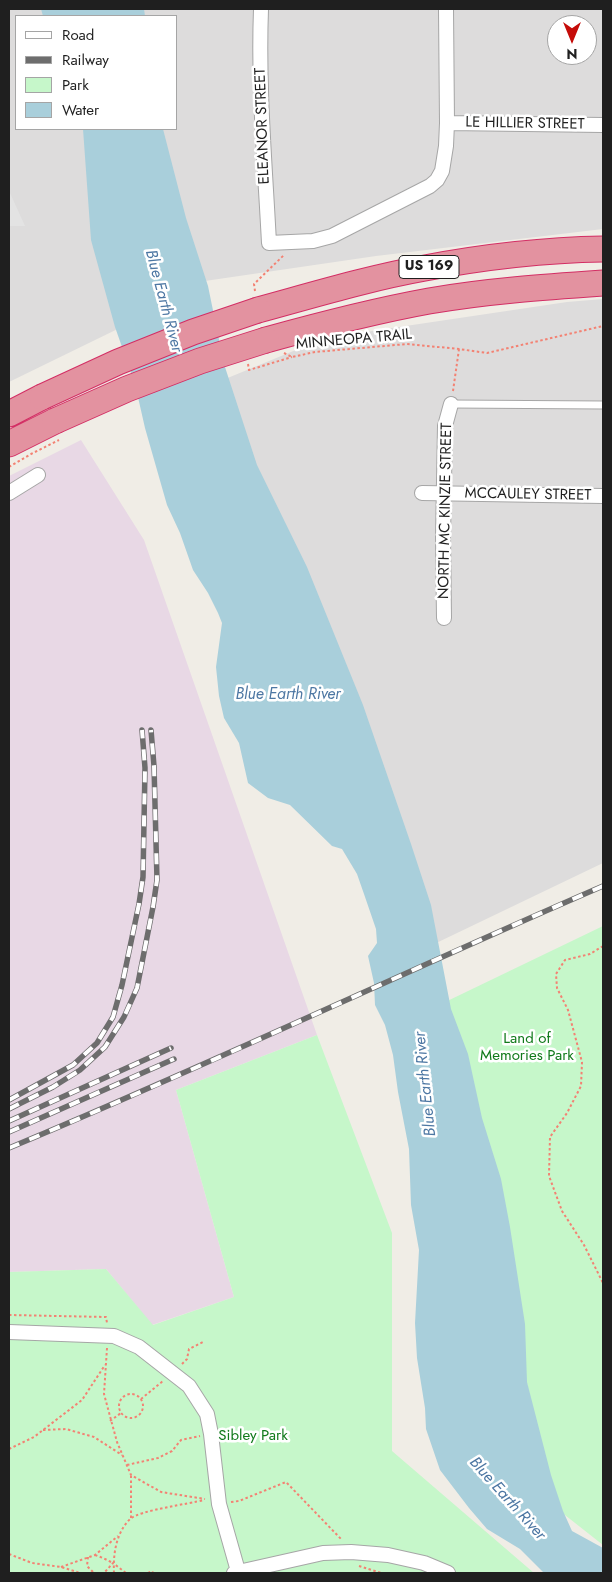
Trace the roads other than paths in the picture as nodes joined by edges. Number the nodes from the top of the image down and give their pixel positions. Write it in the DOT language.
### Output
graph roads {
  1 [pos="261,9"];
  2 [pos="446,9"];
  3 [pos="448,124"];
  4 [pos="603,125"];
  5 [pos="603,245"];
  6 [pos="603,249"];
  7 [pos="572,250"];
  8 [pos="603,283"];
  9 [pos="451,404"];
  10 [pos="603,405"];
  11 [pos="9,414"];
  12 [pos="12,443"];
  13 [pos="38,475"];
  14 [pos="422,493"];
  15 [pos="9,494"];
  16 [pos="444,494"];
  17 [pos="603,496"];
  18 [pos="444,618"];
  19 [pos="9,1332"];
  20 [pos="236,1572"];
  21 [pos="448,1573"];
  1 -- 3 [label="street, ELEANOR STREET"];
  2 -- 3 [label="street"];
  3 -- 4 [label="street, LE HILLIER STREET"];
  5 -- 7 [label="highway"];
  6 -- 7 [label="highway, US 169"];
  7 -- 11 [label="highway, US 169, bridge"];
  8 -- 12 [label="highway, US 169, bridge"];
  9 -- 10 [label="lane"];
  9 -- 16 [label="street, NORTH MC KINZIE STREET"];
  13 -- 15 [label="street"];
  14 -- 16 [label="street, MCCAULEY STREET"];
  16 -- 17 [label="street, MCCAULEY STREET"];
  16 -- 18 [label="street, NORTH MC KINZIE STREET"];
  19 -- 20 [label="street"];
  20 -- 21 [label="street"];
}
